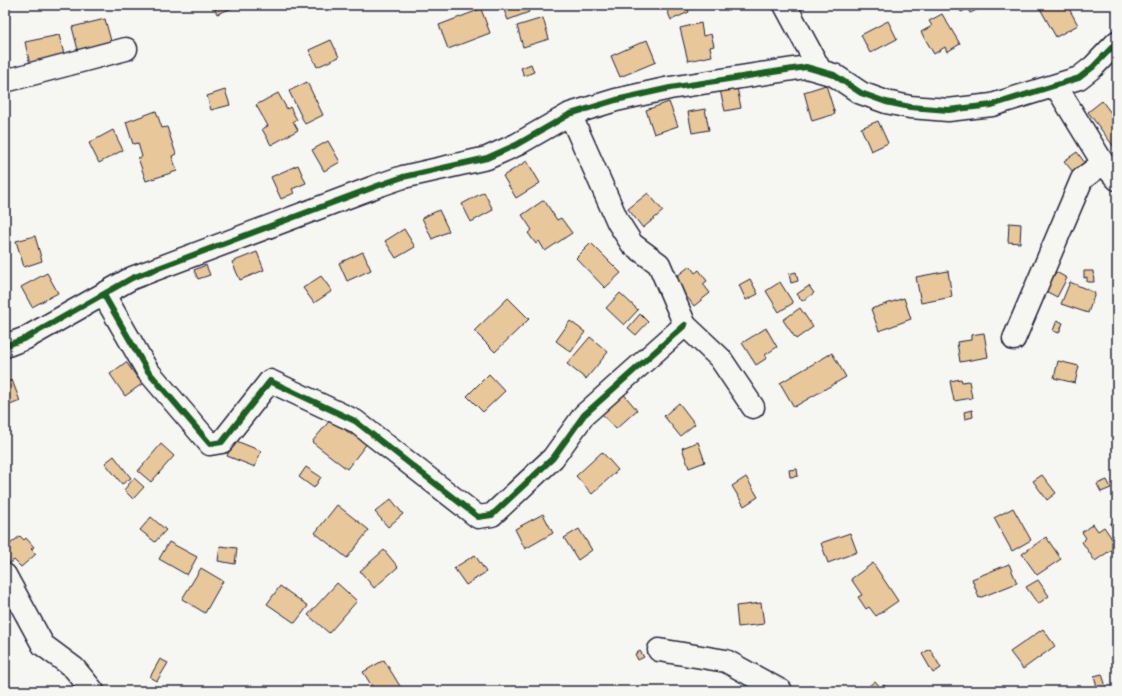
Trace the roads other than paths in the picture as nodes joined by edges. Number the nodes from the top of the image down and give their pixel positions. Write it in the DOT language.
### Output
graph roads {
  1 [pos="786,5"];
  2 [pos="1117,42"];
  3 [pos="126,49"];
  4 [pos="820,70"];
  5 [pos="5,81"];
  6 [pos="1056,86"];
  7 [pos="570,114"];
  8 [pos="1103,162"];
  9 [pos="1117,179"];
  10 [pos="104,295"];
  11 [pos="685,325"];
  12 [pos="1014,339"];
  13 [pos="5,346"];
  14 [pos="753,407"];
  15 [pos="5,575"];
  16 [pos="659,650"];
  17 [pos="93,691"];
  18 [pos="782,691"];
  1 -- 4 [label="street"];
  2 -- 6 [label="street"];
  3 -- 5 [label="street"];
  4 -- 6 [label="street"];
  4 -- 7 [label="street"];
  6 -- 8 [label="street"];
  7 -- 10 [label="street"];
  7 -- 11 [label="street"];
  8 -- 9 [label="street"];
  8 -- 12 [label="street"];
  10 -- 11 [label="street"];
  10 -- 13 [label="street"];
  11 -- 14 [label="street"];
  15 -- 17 [label="street"];
  16 -- 18 [label="street"];
}
